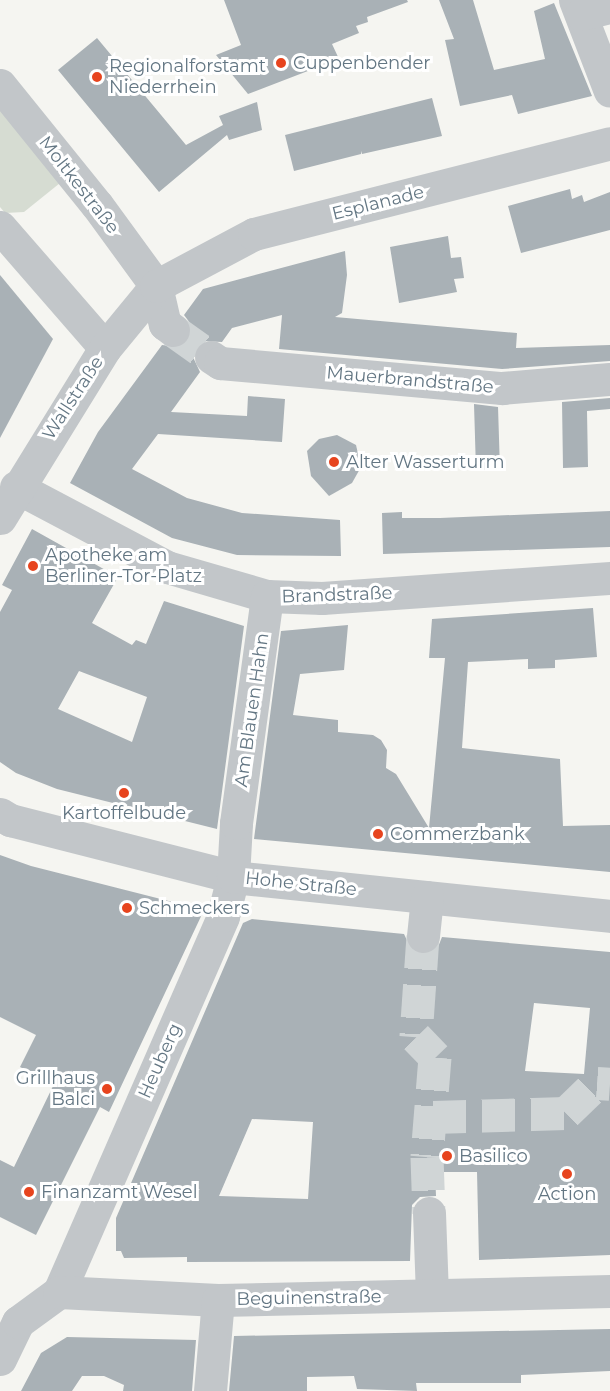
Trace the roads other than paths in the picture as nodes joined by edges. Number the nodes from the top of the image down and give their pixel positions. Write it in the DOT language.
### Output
graph roads {
  1 [pos="589,7"];
  2 [pos="0,85"];
  3 [pos="610,91"];
  4 [pos="610,143"];
  5 [pos="0,227"];
  6 [pos="156,286"];
  7 [pos="173,330"];
  8 [pos="105,348"];
  9 [pos="211,357"];
  10 [pos="610,379"];
  11 [pos="16,487"];
  12 [pos="0,518"];
  13 [pos="610,578"];
  14 [pos="267,596"];
  15 [pos="0,814"];
  16 [pos="236,823"];
  17 [pos="233,877"];
  18 [pos="427,897"];
  19 [pos="610,916"];
  20 [pos="423,936"];
  21 [pos="429,1213"];
  22 [pos="610,1291"];
  23 [pos="59,1292"];
  24 [pos="432,1295"];
  25 [pos="218,1300"];
  26 [pos="0,1359"];
  27 [pos="210,1391"];
  1 -- 3 [label="street"];
  2 -- 6 [label="street, Moltkestraße"];
  4 -- 6 [label="street, Esplanade"];
  5 -- 8 [label="street"];
  6 -- 7 [label="street"];
  6 -- 8 [label="street, Wallstraße"];
  8 -- 11 [label="street, Wallstraße"];
  9 -- 10 [label="street, Mauerbrandstraße"];
  11 -- 12 [label="street, Wallstraße"];
  11 -- 14 [label="street, Brandstraße"];
  13 -- 14 [label="street, Brandstraße"];
  14 -- 16 [label="street, Am Blauen Hahn"];
  15 -- 17 [label="street, Hohe Straße"];
  16 -- 17 [label="street, Heuberg"];
  17 -- 18 [label="street, Hohe Straße"];
  17 -- 23 [label="street, Heuberg"];
  18 -- 19 [label="street, Hohe Straße"];
  18 -- 20 [label="street"];
  21 -- 24 [label="street"];
  22 -- 24 [label="street, Beguinenstraße"];
  23 -- 25 [label="street, Beguinenstraße"];
  23 -- 26 [label="street"];
  24 -- 25 [label="street, Beguinenstraße"];
  25 -- 27 [label="street"];
}
